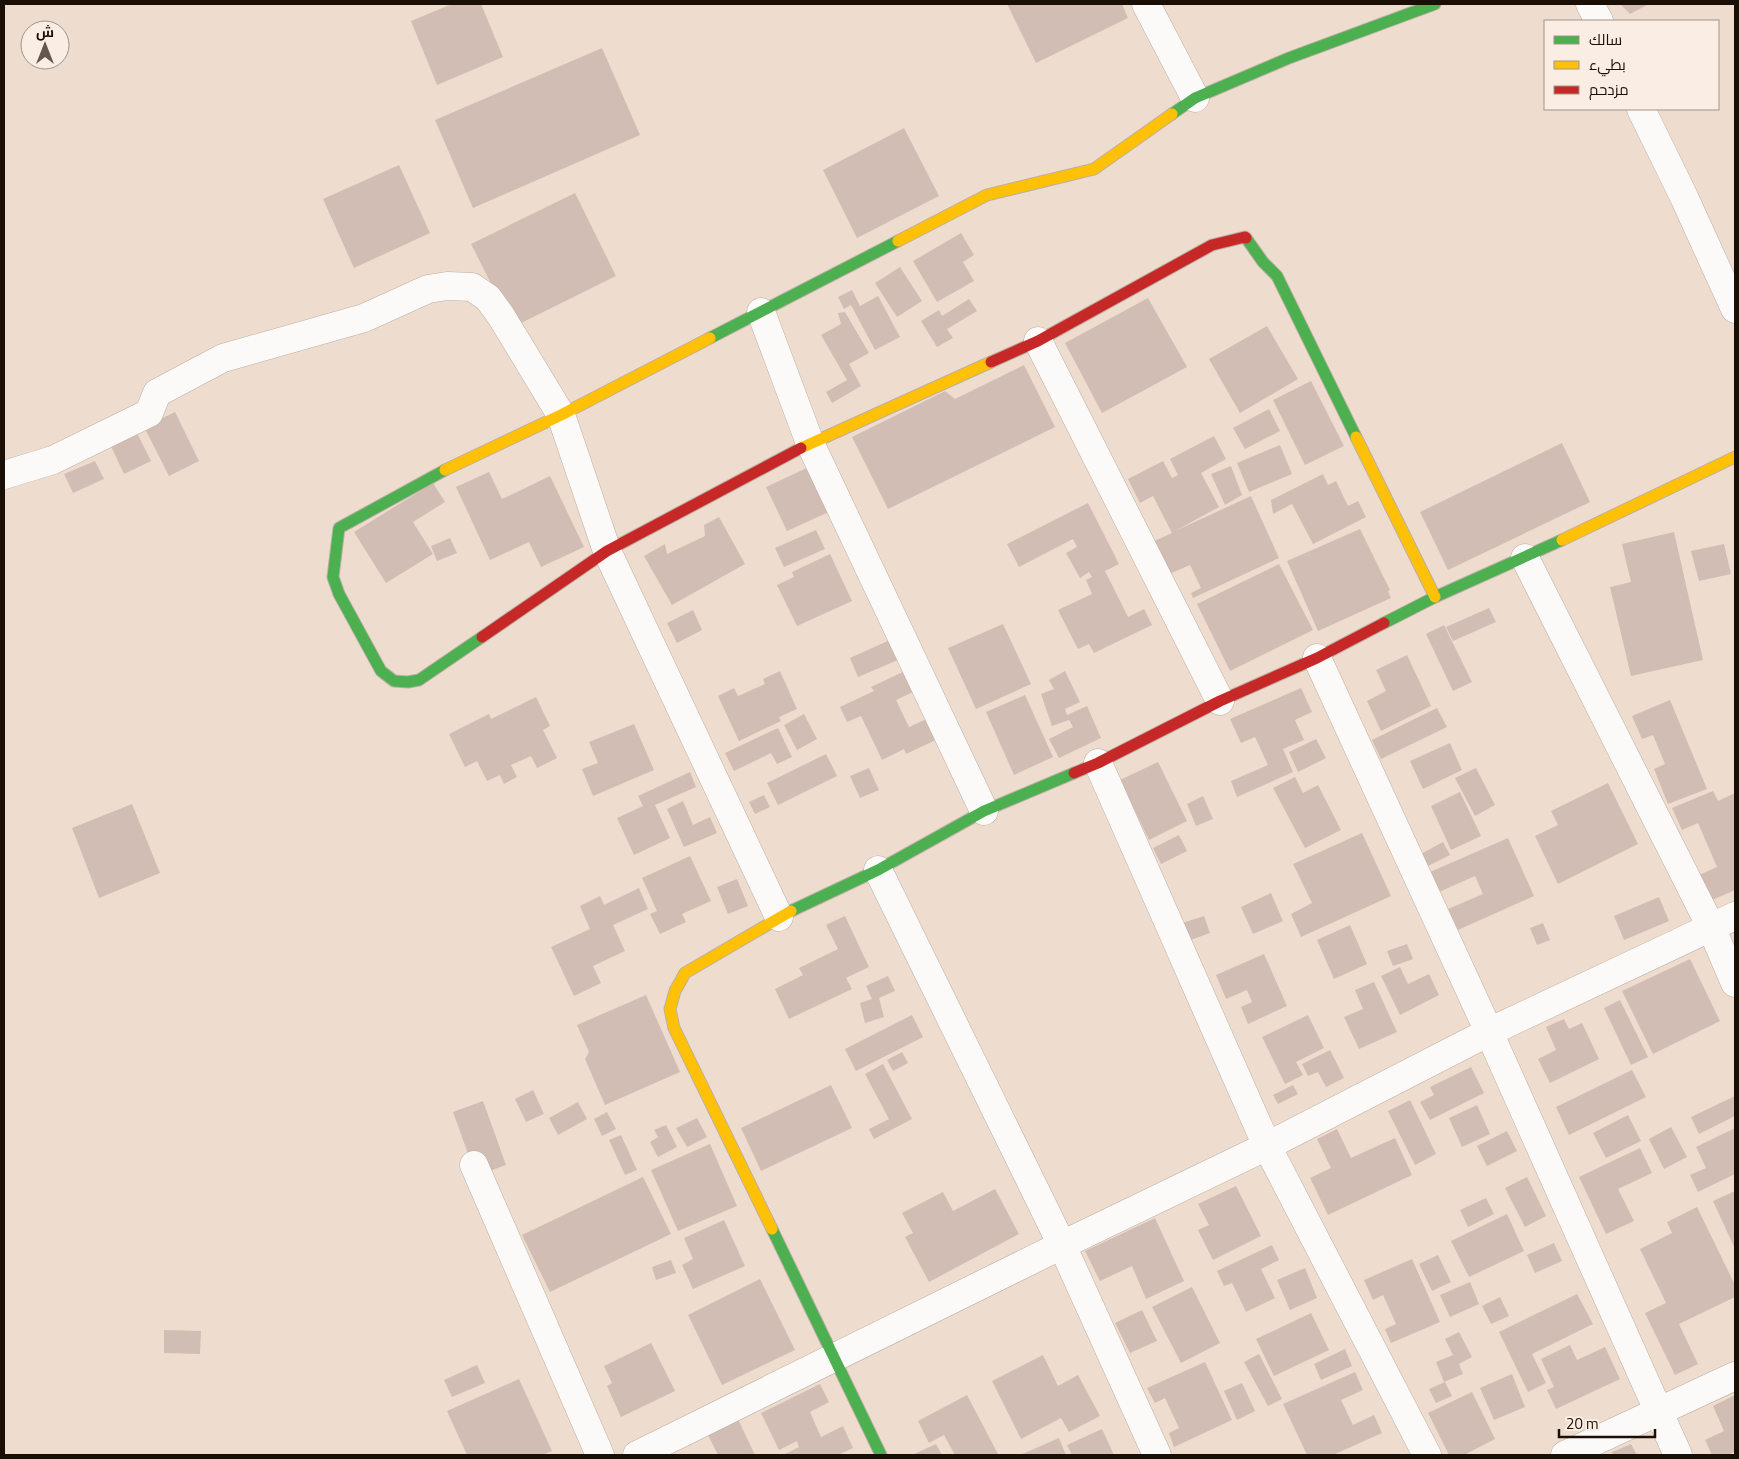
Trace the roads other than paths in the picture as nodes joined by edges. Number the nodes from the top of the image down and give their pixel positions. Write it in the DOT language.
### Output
graph roads {
  1 [pos="1146,4"];
  2 [pos="1434,4"];
  3 [pos="1590,4"];
  4 [pos="1598,20"];
  5 [pos="1195,98"];
  6 [pos="1641,110"];
  7 [pos="1735,309"];
  8 [pos="761,312"];
  9 [pos="1038,341"];
  10 [pos="561,415"];
  11 [pos="810,443"];
  12 [pos="1735,458"];
  13 [pos="4,476"];
  14 [pos="607,551"];
  15 [pos="1525,558"];
  16 [pos="1435,597"];
  17 [pos="1317,658"];
  18 [pos="1220,701"];
  19 [pos="1098,763"];
  20 [pos="984,810"];
  21 [pos="878,870"];
  22 [pos="1735,916"];
  23 [pos="779,917"];
  24 [pos="1711,927"];
  25 [pos="1735,983"];
  26 [pos="1489,1032"];
  27 [pos="1267,1146"];
  28 [pos="474,1165"];
  29 [pos="1062,1245"];
  30 [pos="834,1359"];
  31 [pos="1735,1376"];
  32 [pos="1658,1411"];
  33 [pos="600,1455"];
  34 [pos="637,1455"];
  35 [pos="881,1455"];
  36 [pos="1157,1455"];
  37 [pos="1427,1455"];
  38 [pos="1565,1455"];
  39 [pos="1678,1455"];
  1 -- 5 [label="street"];
  2 -- 5 [label="street"];
  3 -- 4 [label="street"];
  5 -- 8 [label="street"];
  6 -- 7 [label="street"];
  8 -- 10 [label="street"];
  8 -- 11 [label="street"];
  9 -- 11 [label="street"];
  9 -- 16 [label="street"];
  9 -- 18 [label="street"];
  10 -- 13 [label="street"];
  10 -- 14 [label="street"];
  10 -- 14 [label="street"];
  11 -- 14 [label="street"];
  11 -- 20 [label="street"];
  12 -- 15 [label="street"];
  14 -- 23 [label="street"];
  15 -- 16 [label="street"];
  15 -- 24 [label="street"];
  16 -- 17 [label="street"];
  17 -- 18 [label="street"];
  17 -- 26 [label="street"];
  18 -- 19 [label="street"];
  19 -- 20 [label="street"];
  19 -- 27 [label="street"];
  20 -- 21 [label="street"];
  21 -- 23 [label="street"];
  21 -- 29 [label="street"];
  22 -- 24 [label="street"];
  23 -- 30 [label="street"];
  24 -- 25 [label="street"];
  24 -- 26 [label="street"];
  26 -- 27 [label="street"];
  26 -- 32 [label="street"];
  27 -- 29 [label="street"];
  27 -- 37 [label="street"];
  28 -- 33 [label="street"];
  29 -- 30 [label="street"];
  29 -- 36 [label="street"];
  30 -- 34 [label="street"];
  30 -- 35 [label="street"];
  31 -- 32 [label="street"];
  32 -- 38 [label="street"];
  32 -- 39 [label="street"];
}
